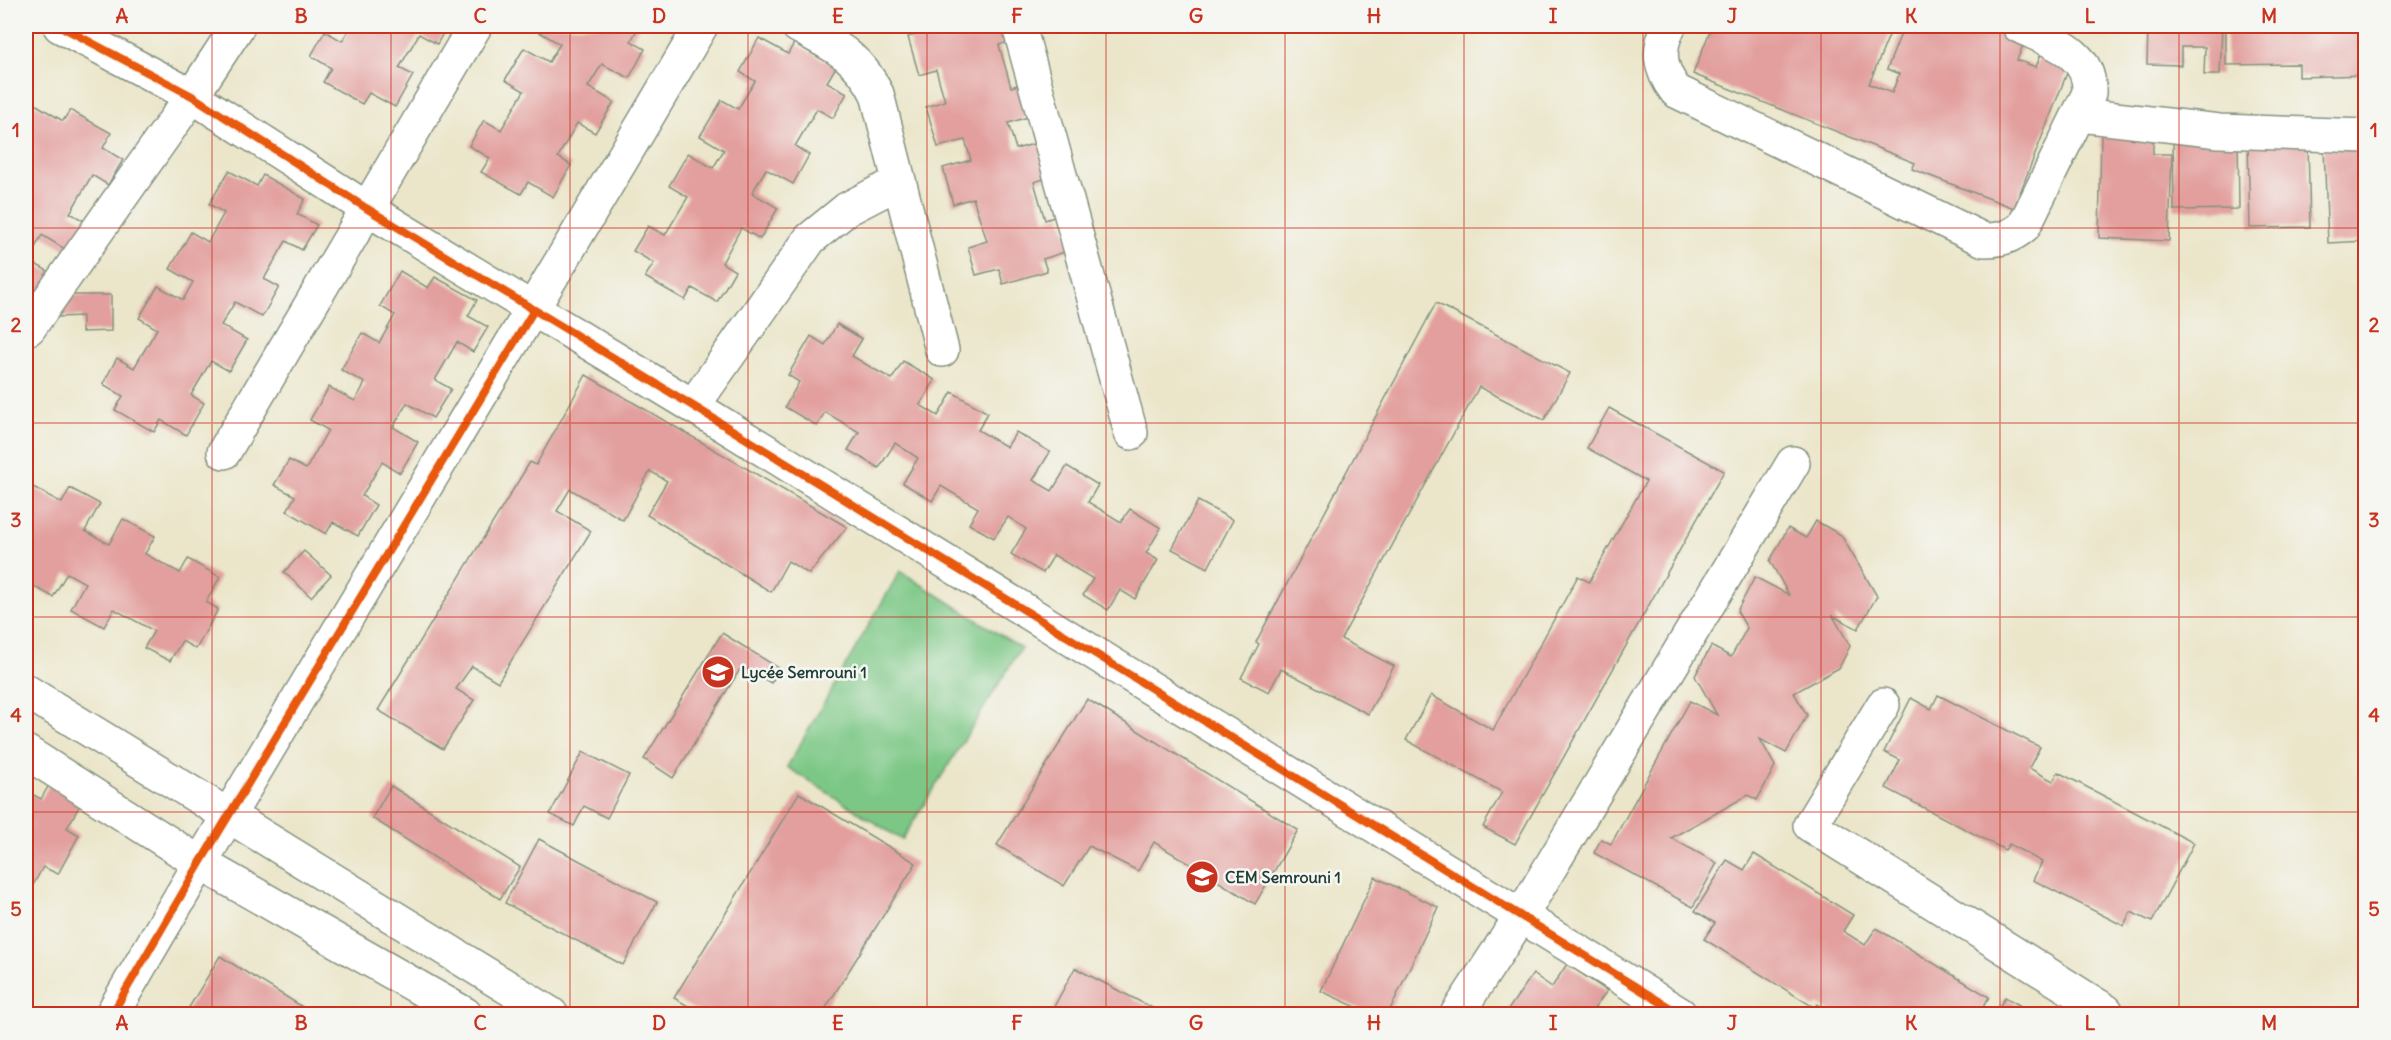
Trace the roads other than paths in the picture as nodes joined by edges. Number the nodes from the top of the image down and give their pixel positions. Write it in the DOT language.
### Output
graph roads {
  1 [pos="60,26"];
  2 [pos="238,26"];
  3 [pos="475,26"];
  4 [pos="701,26"];
  5 [pos="798,26"];
  6 [pos="1019,26"];
  7 [pos="1669,26"];
  8 [pos="2019,26"];
  9 [pos="192,96"];
  10 [pos="2080,115"];
  11 [pos="2366,136"];
  12 [pos="899,182"];
  13 [pos="366,208"];
  14 [pos="534,310"];
  15 [pos="29,328"];
  16 [pos="942,350"];
  17 [pos="693,406"];
  18 [pos="1131,433"];
  19 [pos="224,452"];
  20 [pos="1793,463"];
  21 [pos="26,691"];
  22 [pos="1883,705"];
  23 [pos="26,752"];
  24 [pos="228,817"];
  25 [pos="200,863"];
  26 [pos="1521,916"];
  27 [pos="112,1014"];
  28 [pos="465,1014"];
  29 [pos="551,1014"];
  30 [pos="1457,1014"];
  31 [pos="1680,1014"];
  32 [pos="2104,1014"];
  1 -- 9 [label="street"];
  2 -- 9 [label="street"];
  3 -- 13 [label="street"];
  4 -- 14 [label="street"];
  5 -- 12 [label="street"];
  6 -- 18 [label="street"];
  7 -- 10 [label="street"];
  8 -- 10 [label="street"];
  9 -- 13 [label="street"];
  9 -- 15 [label="street"];
  10 -- 11 [label="street"];
  12 -- 16 [label="street"];
  12 -- 17 [label="street"];
  13 -- 14 [label="street"];
  13 -- 19 [label="street"];
  14 -- 17 [label="street"];
  14 -- 24 [label="street"];
  17 -- 26 [label="street"];
  20 -- 26 [label="street"];
  21 -- 24 [label="street"];
  22 -- 32 [label="street"];
  23 -- 25 [label="street"];
  24 -- 25 [label="street"];
  24 -- 29 [label="street"];
  25 -- 27 [label="street"];
  25 -- 28 [label="street"];
  26 -- 30 [label="street"];
  26 -- 31 [label="street"];
}
